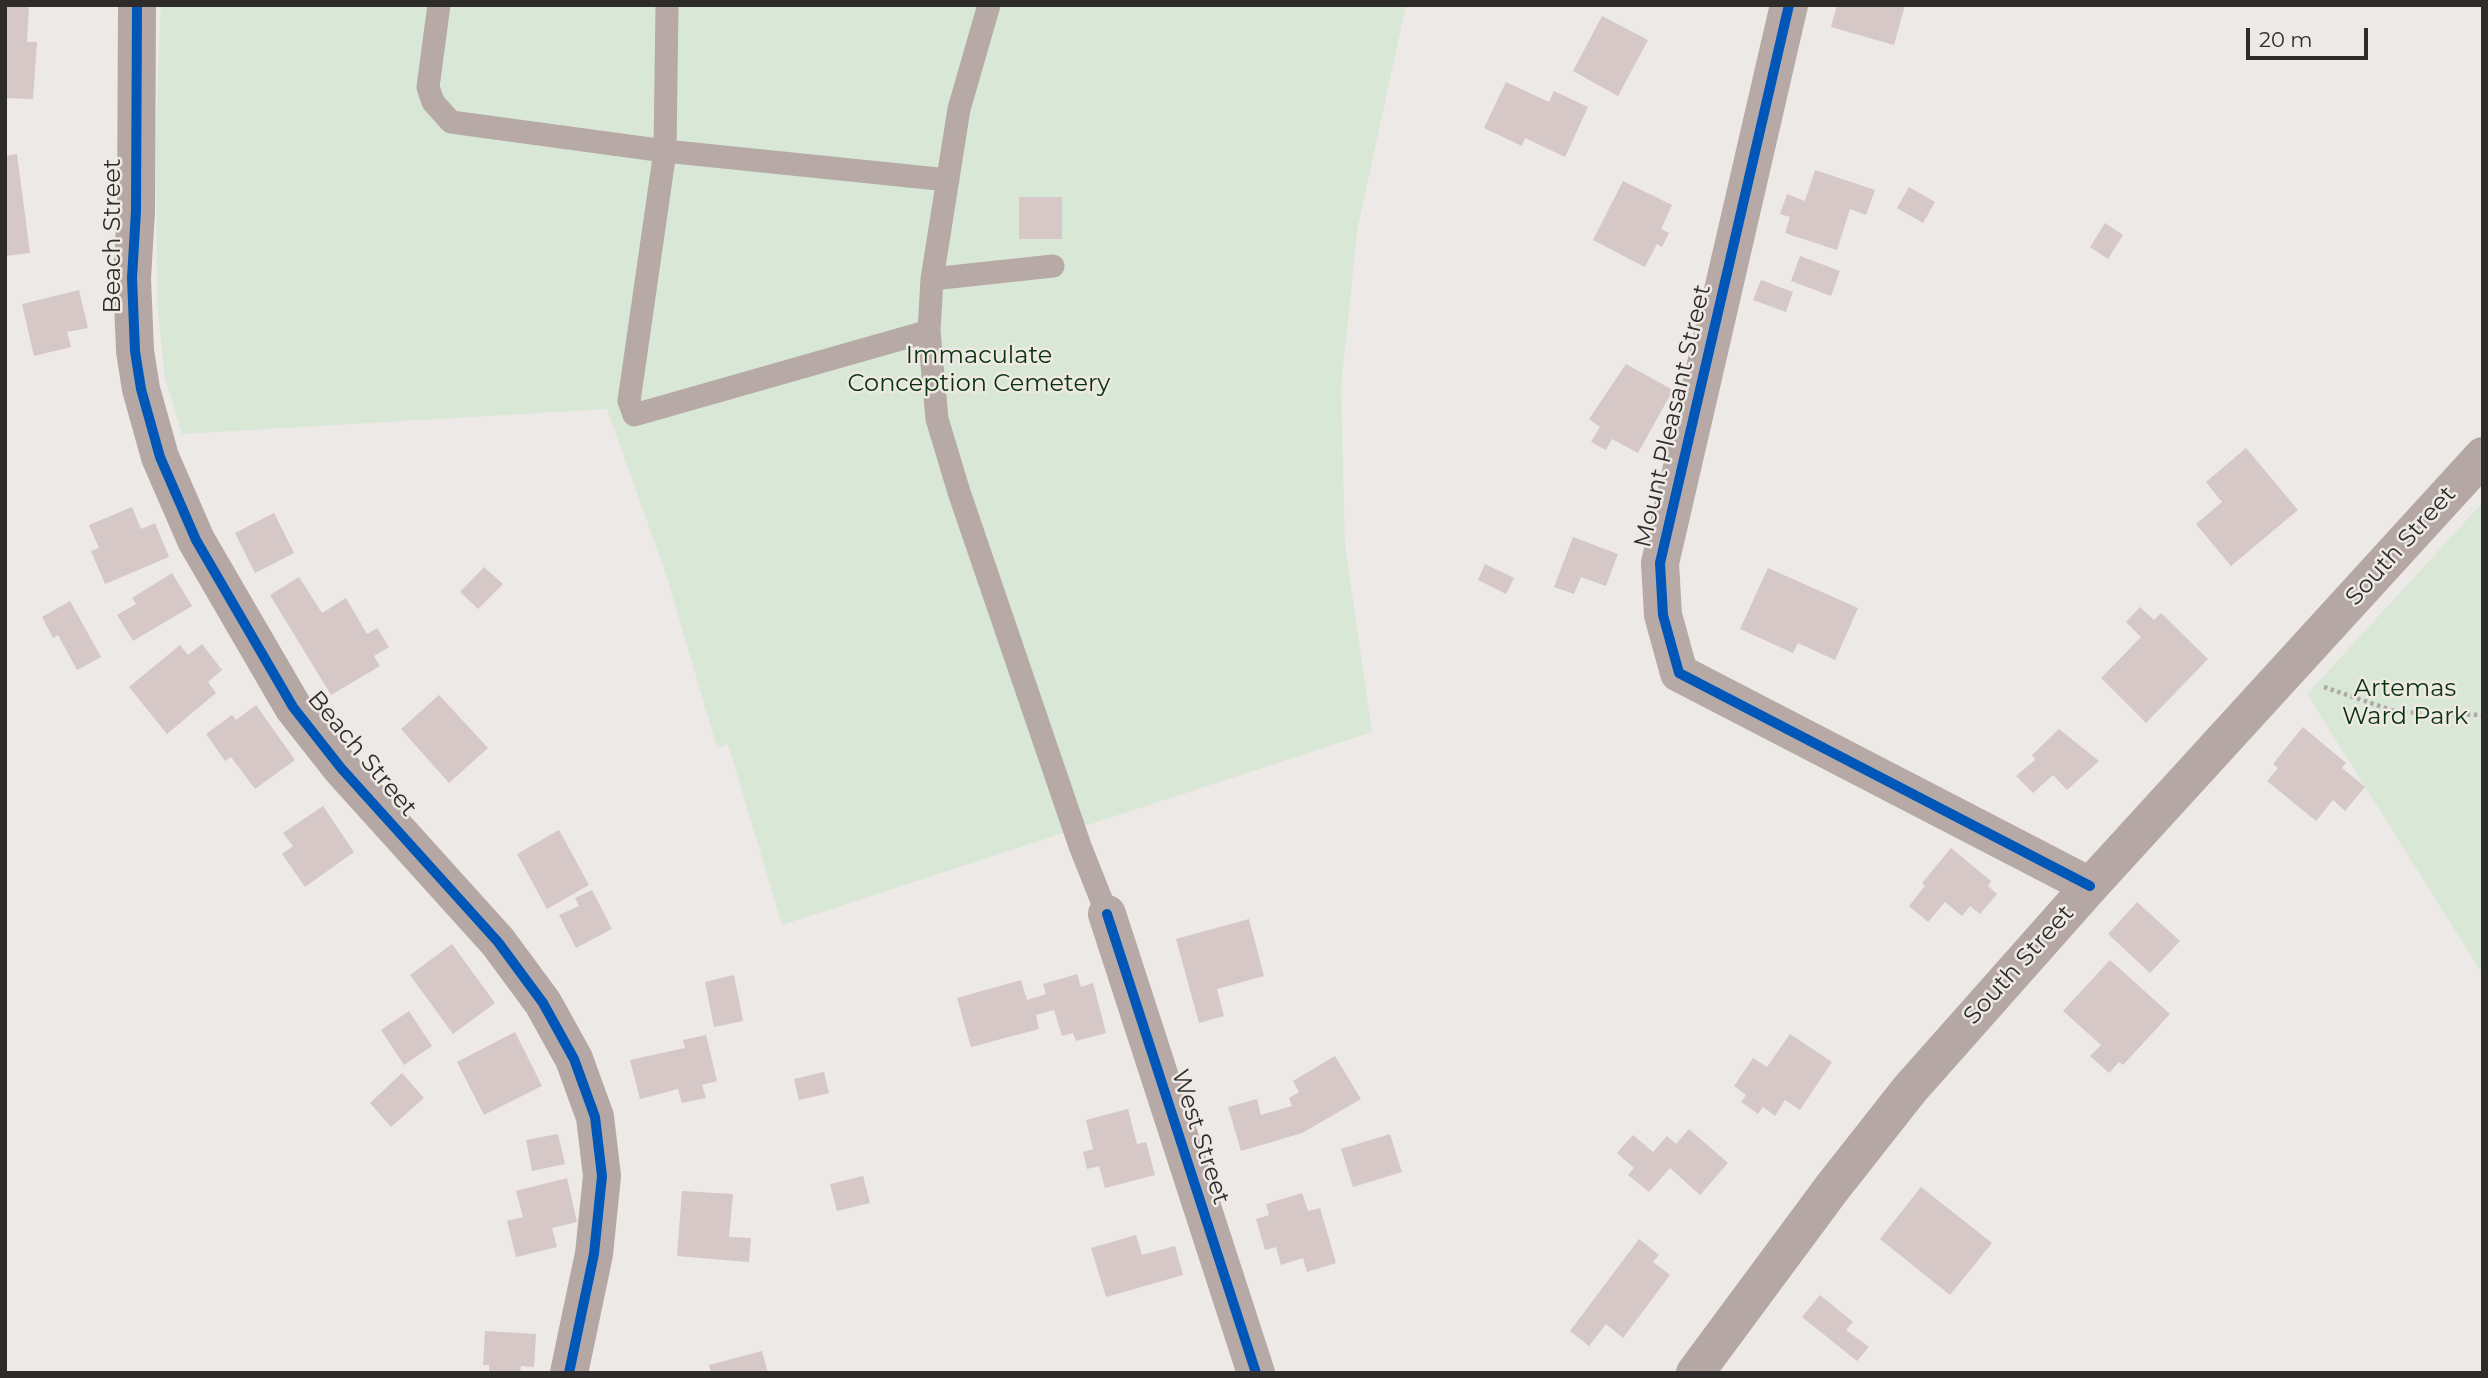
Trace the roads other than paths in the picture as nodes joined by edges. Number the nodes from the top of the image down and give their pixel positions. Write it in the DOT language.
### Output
graph roads {
  1 [pos="137,5"];
  2 [pos="439,5"];
  3 [pos="667,5"];
  4 [pos="989,5"];
  5 [pos="1789,5"];
  6 [pos="666,151"];
  7 [pos="948,180"];
  8 [pos="1053,266"];
  9 [pos="932,279"];
  10 [pos="929,331"];
  11 [pos="2483,456"];
  12 [pos="2090,886"];
  13 [pos="1107,914"];
  14 [pos="569,1373"];
  15 [pos="1256,1373"];
  16 [pos="1695,1373"];
  1 -- 14 [label="street, Beach Street"];
  2 -- 6 [label="lane"];
  3 -- 6 [label="lane"];
  4 -- 7 [label="lane"];
  5 -- 12 [label="street, Mount Pleasant Street"];
  6 -- 7 [label="lane"];
  6 -- 10 [label="lane"];
  7 -- 9 [label="lane"];
  8 -- 9 [label="lane"];
  9 -- 10 [label="lane"];
  10 -- 13 [label="lane"];
  11 -- 12 [label="street, South Street"];
  12 -- 16 [label="street, South Street"];
  13 -- 15 [label="street, West Street"];
}
